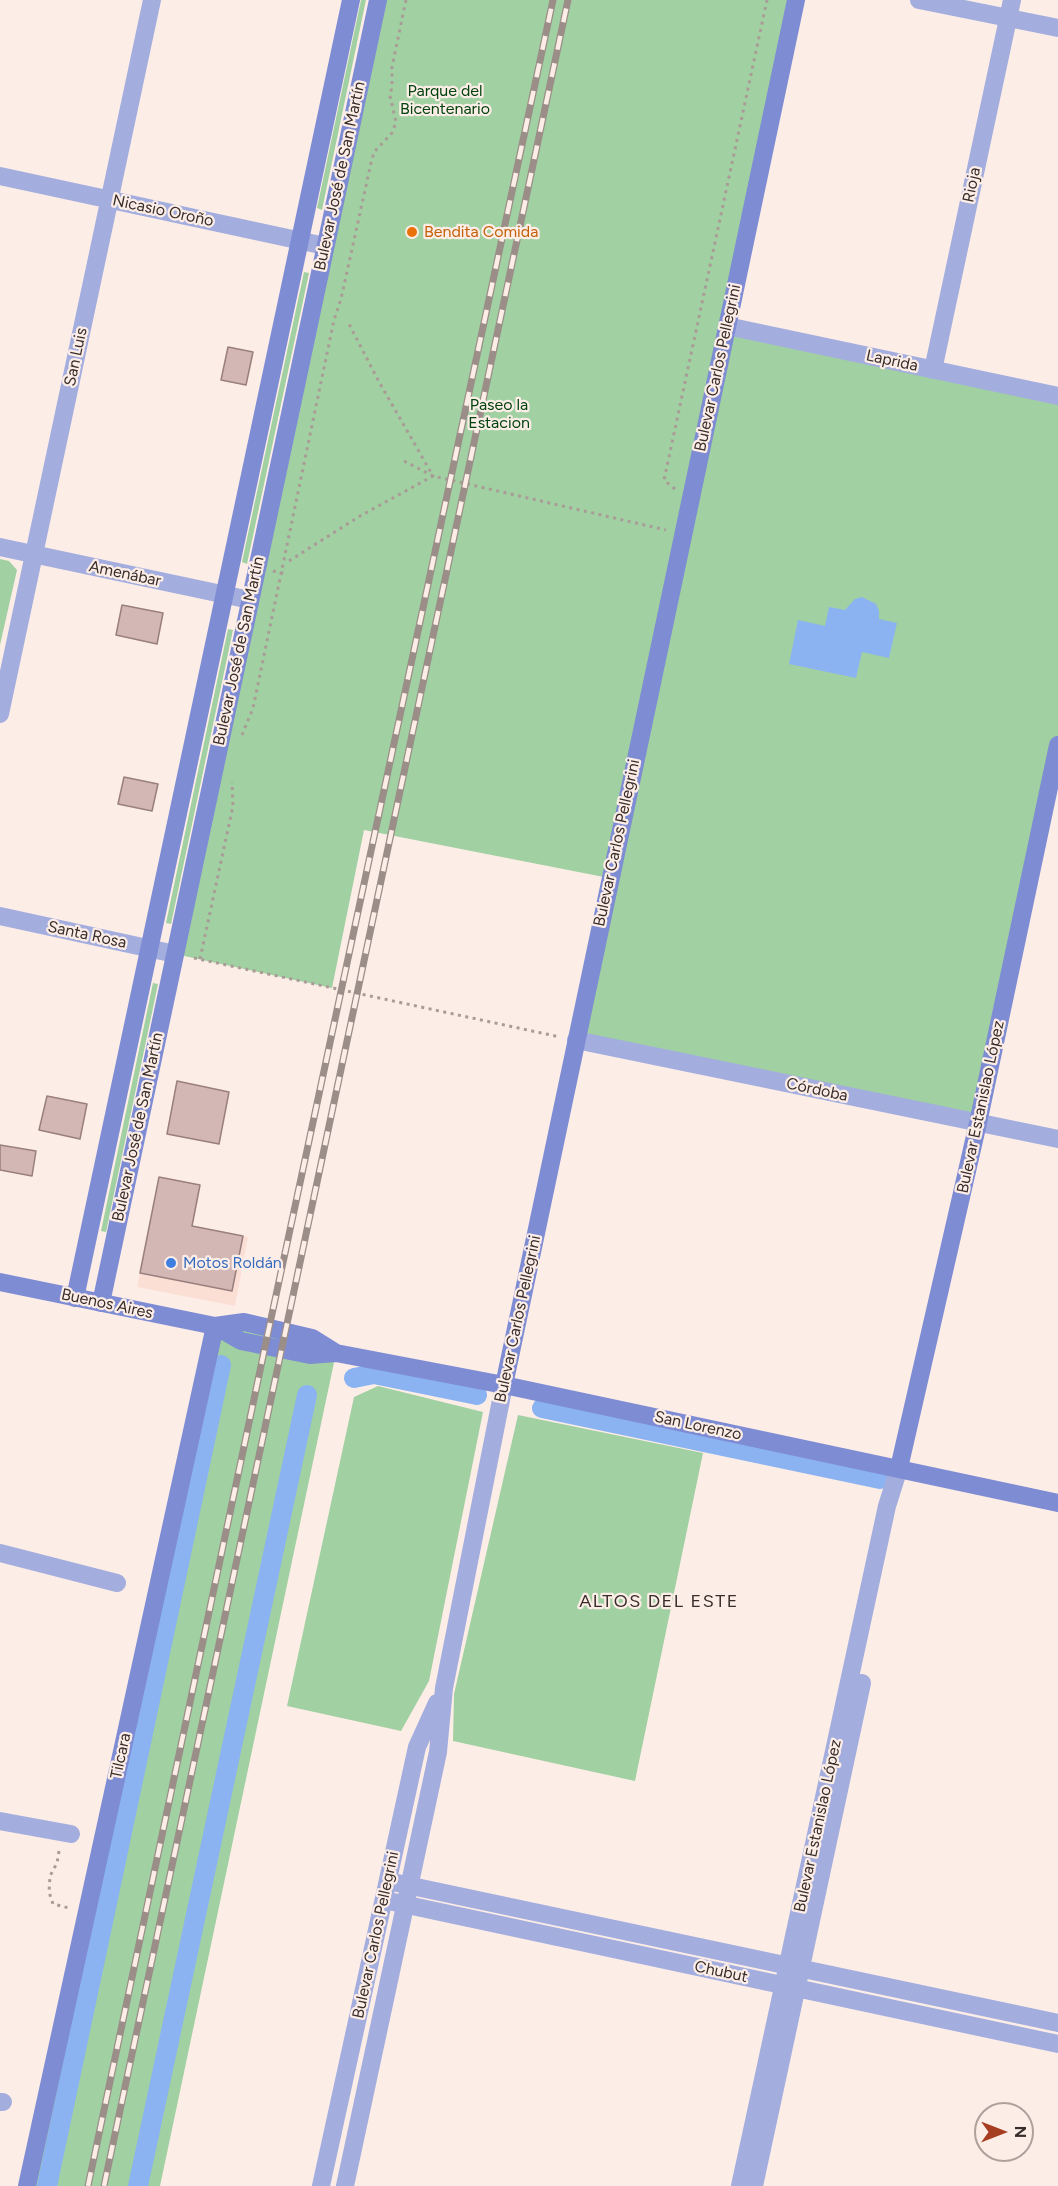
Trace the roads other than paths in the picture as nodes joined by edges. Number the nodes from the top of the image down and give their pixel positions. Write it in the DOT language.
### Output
graph roads {
  1 [pos="152,0"];
  2 [pos="351,0"];
  3 [pos="378,0"];
  4 [pos="796,0"];
  5 [pos="919,0"];
  6 [pos="1010,9"];
  7 [pos="1058,28"];
  8 [pos="0,176"];
  9 [pos="110,199"];
  10 [pos="300,240"];
  11 [pos="325,246"];
  12 [pos="727,326"];
  13 [pos="933,370"];
  14 [pos="1058,396"];
  15 [pos="0,548"];
  16 [pos="34,555"];
  17 [pos="225,595"];
  18 [pos="250,600"];
  19 [pos="0,714"];
  20 [pos="1058,745"];
  21 [pos="1056,769"];
  22 [pos="0,916"];
  23 [pos="150,948"];
  24 [pos="175,954"];
  25 [pos="576,1040"];
  26 [pos="978,1123"];
  27 [pos="1058,1139"];
  28 [pos="0,1282"];
  29 [pos="75,1298"];
  30 [pos="101,1303"];
  31 [pos="215,1326"];
  32 [pos="285,1341"];
  33 [pos="504,1385"];
  34 [pos="900,1468"];
  35 [pos="1058,1503"];
  36 [pos="0,1554"];
  37 [pos="117,1583"];
  38 [pos="444,1688"];
  39 [pos="417,1747"];
  40 [pos="438,1752"];
  41 [pos="0,1821"];
  42 [pos="71,1834"];
  43 [pos="388,1881"];
  44 [pos="409,1886"];
  45 [pos="384,1900"];
  46 [pos="405,1905"];
  47 [pos="794,1967"];
  48 [pos="790,1987"];
  49 [pos="1058,2023"];
  50 [pos="1058,2044"];
  51 [pos="27,2186"];
  52 [pos="321,2186"];
  53 [pos="345,2186"];
  54 [pos="740,2186"];
  55 [pos="754,2186"];
  1 -- 9 [label="street, San Luis"];
  2 -- 10 [label="main road, Bulevar José de San Martín"];
  3 -- 11 [label="main road, Bulevar José de San Martín"];
  4 -- 12 [label="main road, Bulevar Carlos Pellegrini"];
  5 -- 6 [label="street"];
  6 -- 7 [label="street"];
  6 -- 13 [label="street, Rioja"];
  8 -- 9 [label="street, Nicasio Oroño"];
  9 -- 10 [label="street, Nicasio Oroño"];
  9 -- 16 [label="street, San Luis"];
  10 -- 11 [label="street, Nicasio Oroño"];
  10 -- 17 [label="main road, Bulevar José de San Martín"];
  11 -- 18 [label="main road, Bulevar José de San Martín"];
  12 -- 13 [label="street, Laprida"];
  12 -- 25 [label="main road, Bulevar Carlos Pellegrini"];
  13 -- 14 [label="street, Laprida"];
  15 -- 16 [label="street, Amenábar"];
  16 -- 17 [label="street, Amenábar"];
  16 -- 19 [label="street, San Luis"];
  17 -- 18 [label="street, Amenábar"];
  17 -- 23 [label="main road, Bulevar José de San Martín"];
  18 -- 24 [label="main road, Bulevar José de San Martín"];
  20 -- 21 [label="main road, Bulevar Estanislao López"];
  21 -- 26 [label="main road, Bulevar Estanislao López"];
  22 -- 23 [label="street, Santa Rosa"];
  23 -- 24 [label="street, Santa Rosa"];
  23 -- 29 [label="main road, Bulevar José de San Martín"];
  24 -- 30 [label="main road, Bulevar José de San Martín"];
  25 -- 26 [label="street, Córdoba"];
  25 -- 33 [label="main road, Bulevar Carlos Pellegrini"];
  26 -- 27 [label="street, Córdoba"];
  26 -- 34 [label="main road, Bulevar Estanislao López"];
  28 -- 29 [label="main road, Buenos Aires"];
  29 -- 30 [label="main road, Buenos Aires"];
  30 -- 31 [label="main road, Buenos Aires"];
  31 -- 32 [label="main road, Buenos Aires"];
  31 -- 51 [label="main road, Tilcara"];
  32 -- 33 [label="main road, San Lorenzo"];
  33 -- 34 [label="main road, San Lorenzo"];
  33 -- 38 [label="street, Bulevar Carlos Pellegrini"];
  34 -- 35 [label="main road, San Lorenzo"];
  34 -- 47 [label="street, Bulevar Estanislao López"];
  36 -- 37 [label="street"];
  38 -- 39 [label="street, Bulevar Carlos Pellegrini"];
  38 -- 40 [label="street, Bulevar Carlos Pellegrini"];
  39 -- 40 [label="street"];
  39 -- 43 [label="street, Bulevar Carlos Pellegrini"];
  40 -- 44 [label="street, Bulevar Carlos Pellegrini"];
  41 -- 42 [label="street"];
  43 -- 44 [label="street, Chubut"];
  43 -- 45 [label="street, Bulevar Carlos Pellegrini"];
  44 -- 46 [label="street, Bulevar Carlos Pellegrini"];
  44 -- 47 [label="street, Chubut"];
  45 -- 46 [label="street, Chubut"];
  45 -- 52 [label="street, Bulevar Carlos Pellegrini"];
  46 -- 48 [label="street, Chubut"];
  46 -- 53 [label="street, Bulevar Carlos Pellegrini"];
  47 -- 48 [label="street, Bulevar Estanislao López"];
  47 -- 49 [label="street, Chubut"];
  48 -- 50 [label="street, Chubut"];
  48 -- 54 [label="street, Bulevar Estanislao López"];
  48 -- 55 [label="street, Bulevar Estanislao López"];
}
